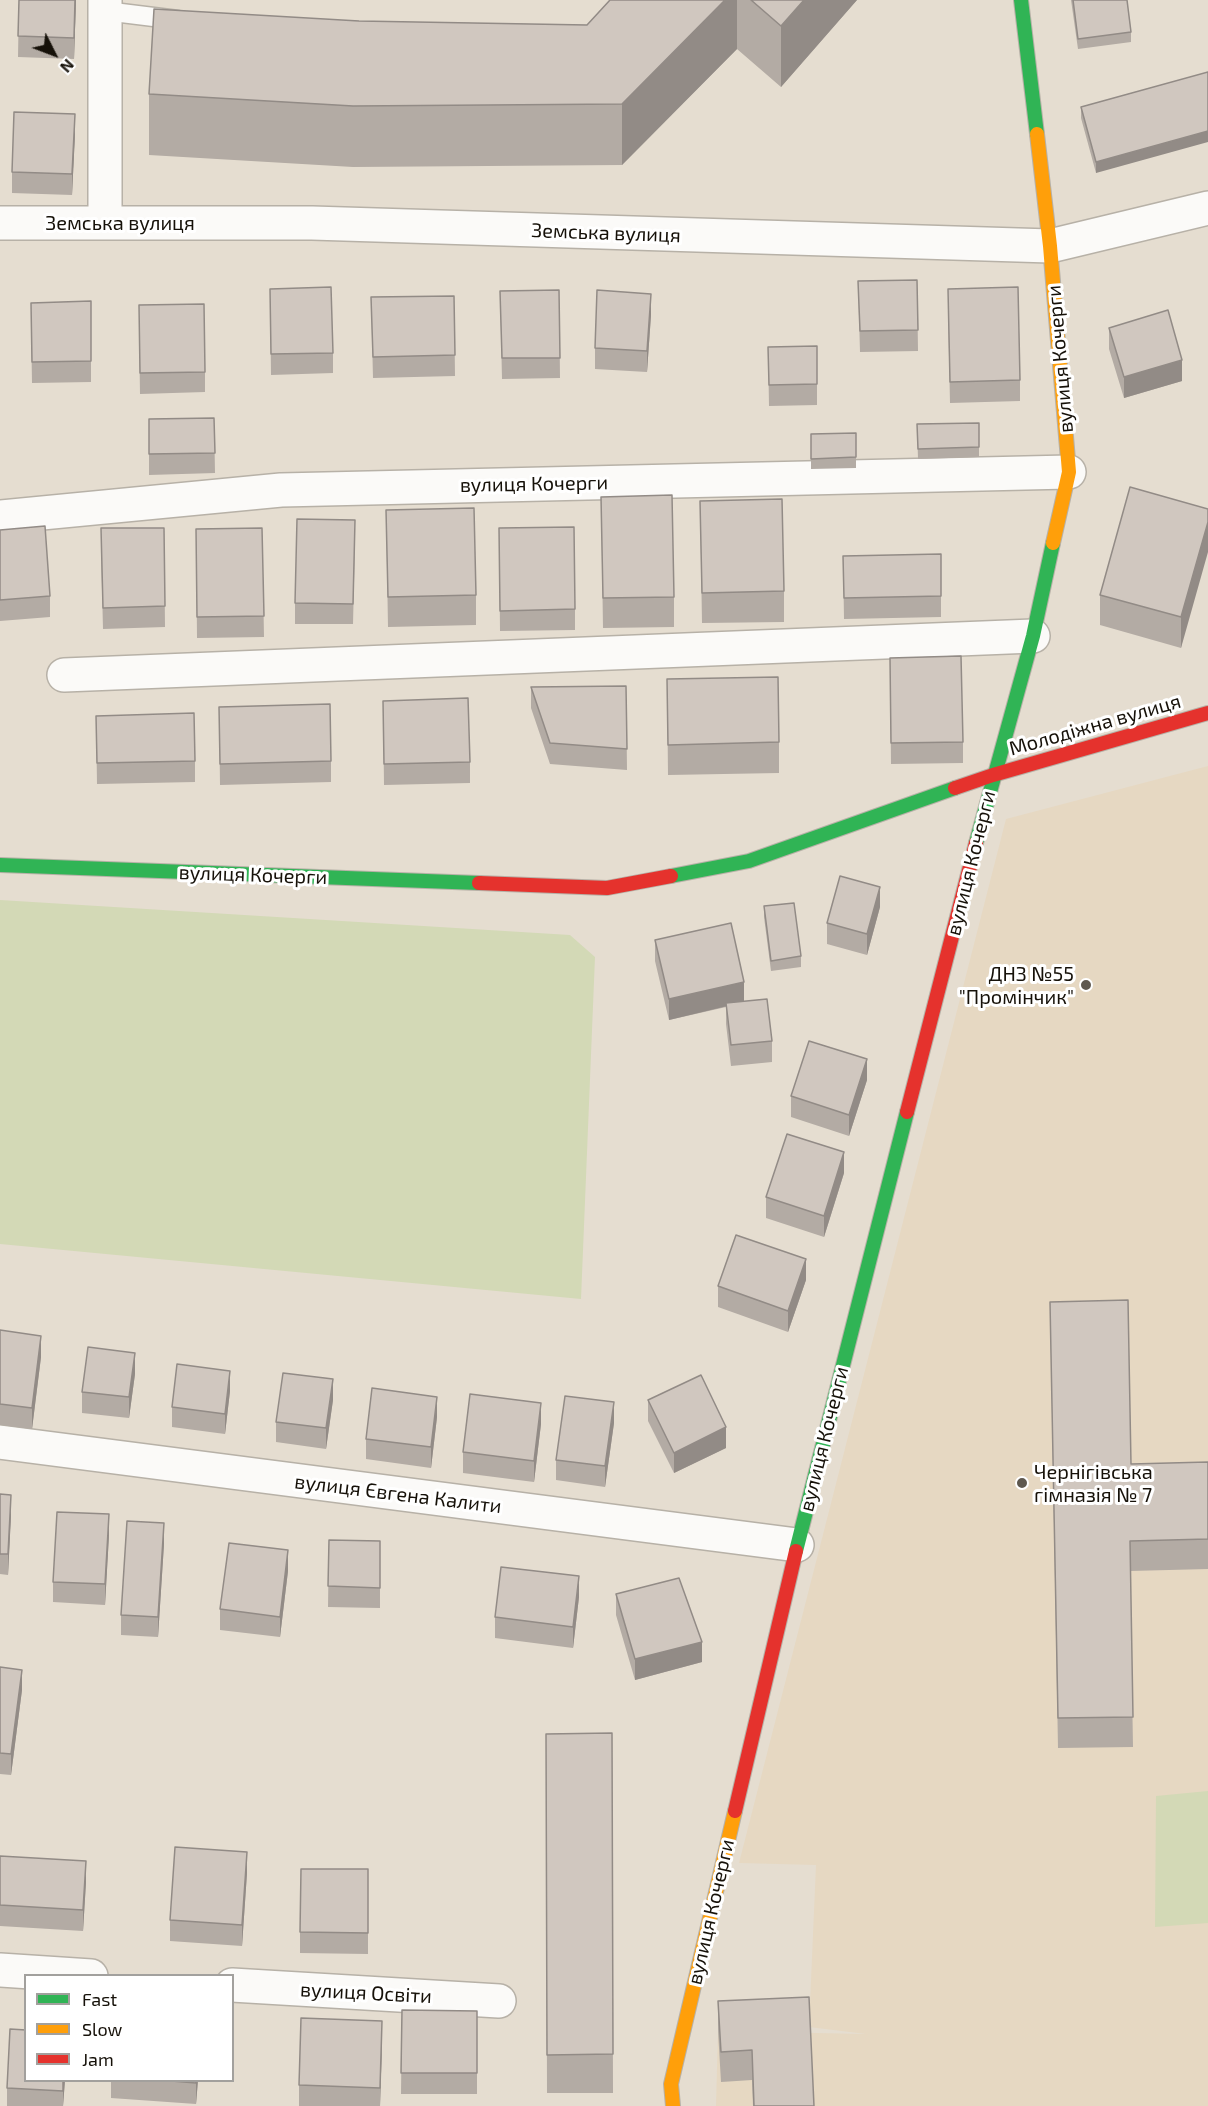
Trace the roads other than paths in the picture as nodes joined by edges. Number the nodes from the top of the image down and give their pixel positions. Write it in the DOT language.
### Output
graph roads {
  1 [pos="1021,0"];
  2 [pos="105,6"];
  3 [pos="199,22"];
  4 [pos="1208,208"];
  5 [pos="0,223"];
  6 [pos="105,223"];
  7 [pos="1050,246"];
  8 [pos="1069,472"];
  9 [pos="0,517"];
  10 [pos="1033,636"];
  11 [pos="64,675"];
  12 [pos="1208,713"];
  13 [pos="993,775"];
  14 [pos="0,865"];
  15 [pos="0,1442"];
  16 [pos="797,1545"];
  17 [pos="0,1970"];
  18 [pos="61,1974"];
  19 [pos="234,1985"];
  20 [pos="499,2001"];
  21 [pos="673,2106"];
  1 -- 7 [label="street, вулиця Кочерги"];
  2 -- 3 [label="lane"];
  2 -- 6 [label="street"];
  4 -- 7 [label="street, Земська вулиця"];
  5 -- 6 [label="street, Земська вулиця"];
  6 -- 7 [label="street, Земська вулиця"];
  7 -- 8 [label="street, вулиця Кочерги"];
  8 -- 9 [label="street, вулиця Кочерги"];
  8 -- 10 [label="street, вулиця Кочерги"];
  10 -- 11 [label="street"];
  10 -- 13 [label="street, вулиця Кочерги"];
  12 -- 13 [label="street, Молодіжна вулиця"];
  13 -- 14 [label="street, вулиця Кочерги"];
  13 -- 16 [label="street, вулиця Кочерги"];
  15 -- 16 [label="street, вулиця Євгена Калити"];
  16 -- 21 [label="street, вулиця Кочерги"];
  17 -- 18 [label="street"];
  19 -- 20 [label="street, вулиця Освіти"];
}
